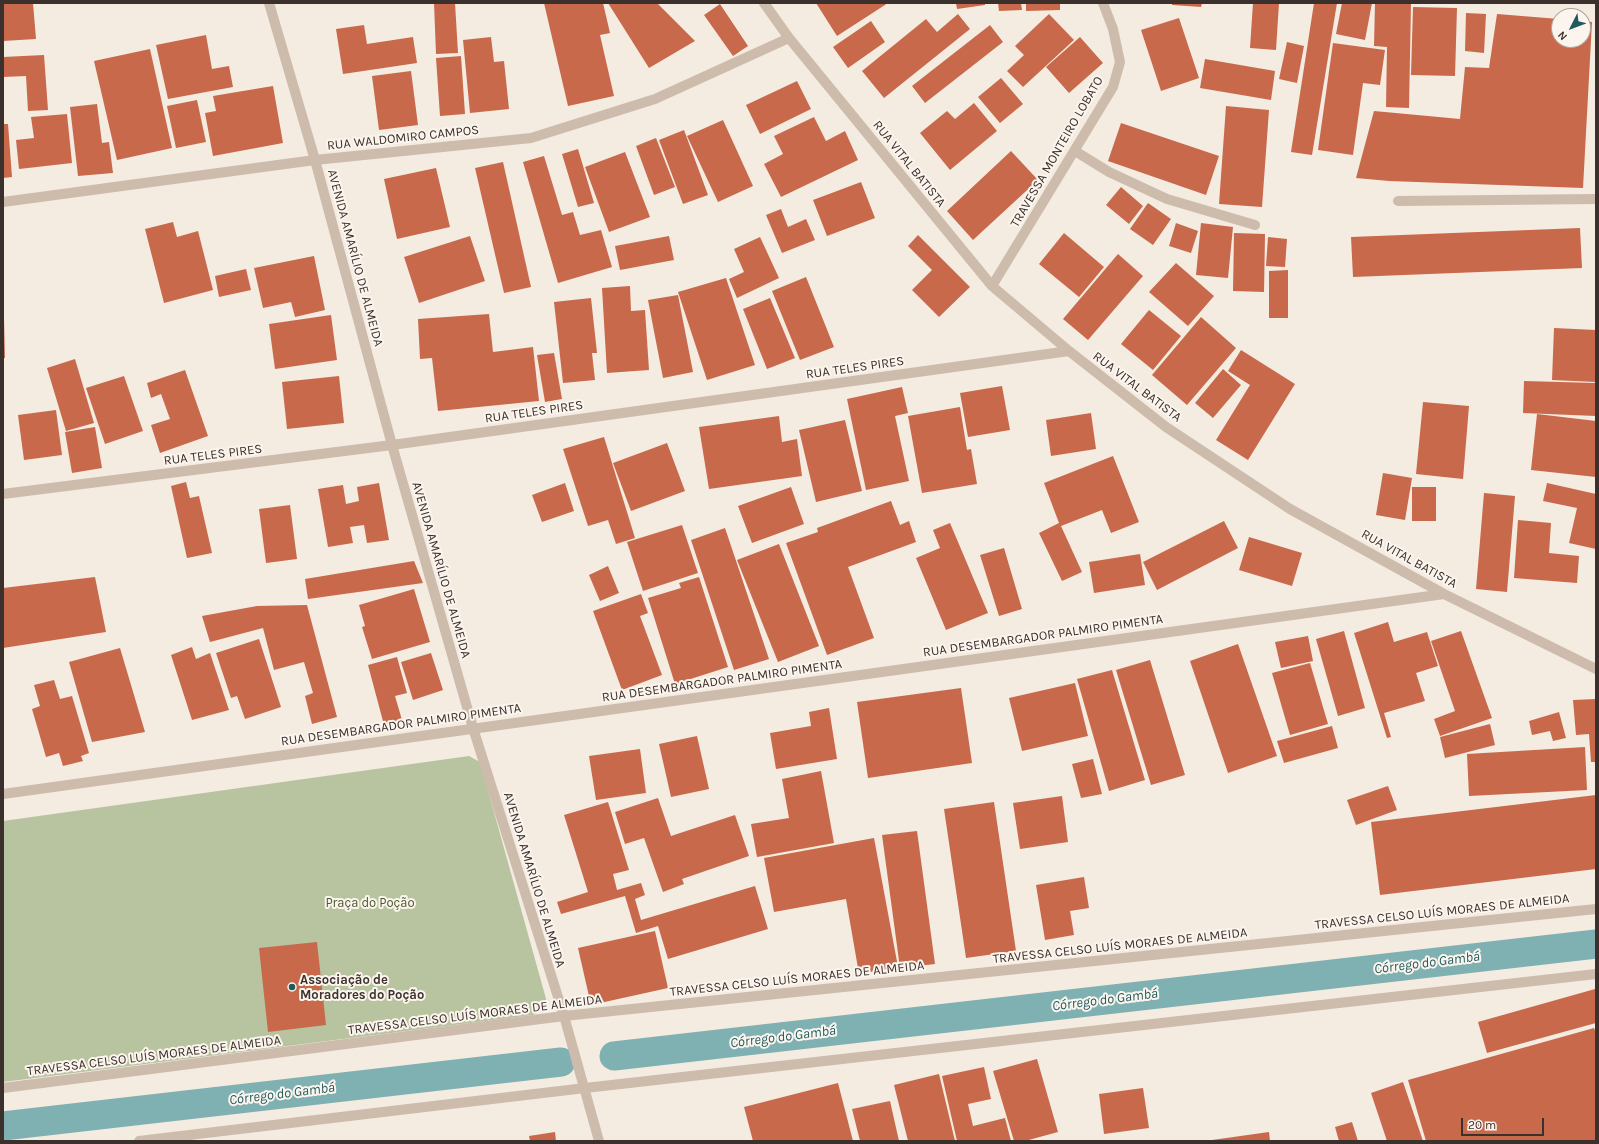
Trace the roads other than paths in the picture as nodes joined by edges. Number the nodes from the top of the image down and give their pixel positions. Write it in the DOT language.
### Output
graph roads {
  1 [pos="269,3"];
  2 [pos="764,3"];
  3 [pos="1103,3"];
  4 [pos="789,38"];
  5 [pos="1075,151"];
  6 [pos="315,160"];
  7 [pos="1596,199"];
  8 [pos="1398,201"];
  9 [pos="3,202"];
  10 [pos="1256,225"];
  11 [pos="992,286"];
  12 [pos="1069,351"];
  13 [pos="392,445"];
  14 [pos="3,494"];
  15 [pos="1444,594"];
  16 [pos="1596,668"];
  17 [pos="473,728"];
  18 [pos="3,794"];
  19 [pos="1596,910"];
  20 [pos="1596,974"];
  21 [pos="564,1016"];
  22 [pos="3,1088"];
  23 [pos="585,1088"];
  24 [pos="139,1141"];
  25 [pos="599,1141"];
  1 -- 6 [label="street, AVENIDA AMARÍLIO DE ALMEIDA"];
  2 -- 4 [label="street, RUA VITAL BATISTA"];
  3 -- 5 [label="street, TRAVESSA MONTEIRO LOBATO"];
  4 -- 6 [label="street, RUA WALDOMIRO CAMPOS"];
  4 -- 11 [label="street, RUA VITAL BATISTA"];
  5 -- 10 [label="street"];
  5 -- 11 [label="street, TRAVESSA MONTEIRO LOBATO"];
  6 -- 9 [label="street, RUA WALDOMIRO CAMPOS"];
  6 -- 13 [label="street, AVENIDA AMARÍLIO DE ALMEIDA"];
  7 -- 8 [label="street"];
  11 -- 12 [label="street, RUA VITAL BATISTA"];
  12 -- 13 [label="street, RUA TELES PIRES"];
  12 -- 15 [label="street, RUA VITAL BATISTA"];
  13 -- 14 [label="street, RUA TELES PIRES"];
  13 -- 17 [label="street, AVENIDA AMARÍLIO DE ALMEIDA"];
  15 -- 16 [label="street, RUA VITAL BATISTA"];
  15 -- 17 [label="street, RUA DESEMBARGADOR PALMIRO PIMENTA"];
  17 -- 18 [label="street, RUA DESEMBARGADOR PALMIRO PIMENTA"];
  17 -- 21 [label="street, AVENIDA AMARÍLIO DE ALMEIDA"];
  19 -- 21 [label="street, TRAVESSA CELSO LUÍS MORAES DE ALMEIDA"];
  20 -- 23 [label="street"];
  21 -- 22 [label="street, TRAVESSA CELSO LUÍS MORAES DE ALMEIDA"];
  21 -- 23 [label="street, AVENIDA AMARÍLIO DE ALMEIDA"];
  23 -- 24 [label="street"];
  23 -- 25 [label="street, AVENIDA AMARÍLIO DE ALMEIDA"];
}
